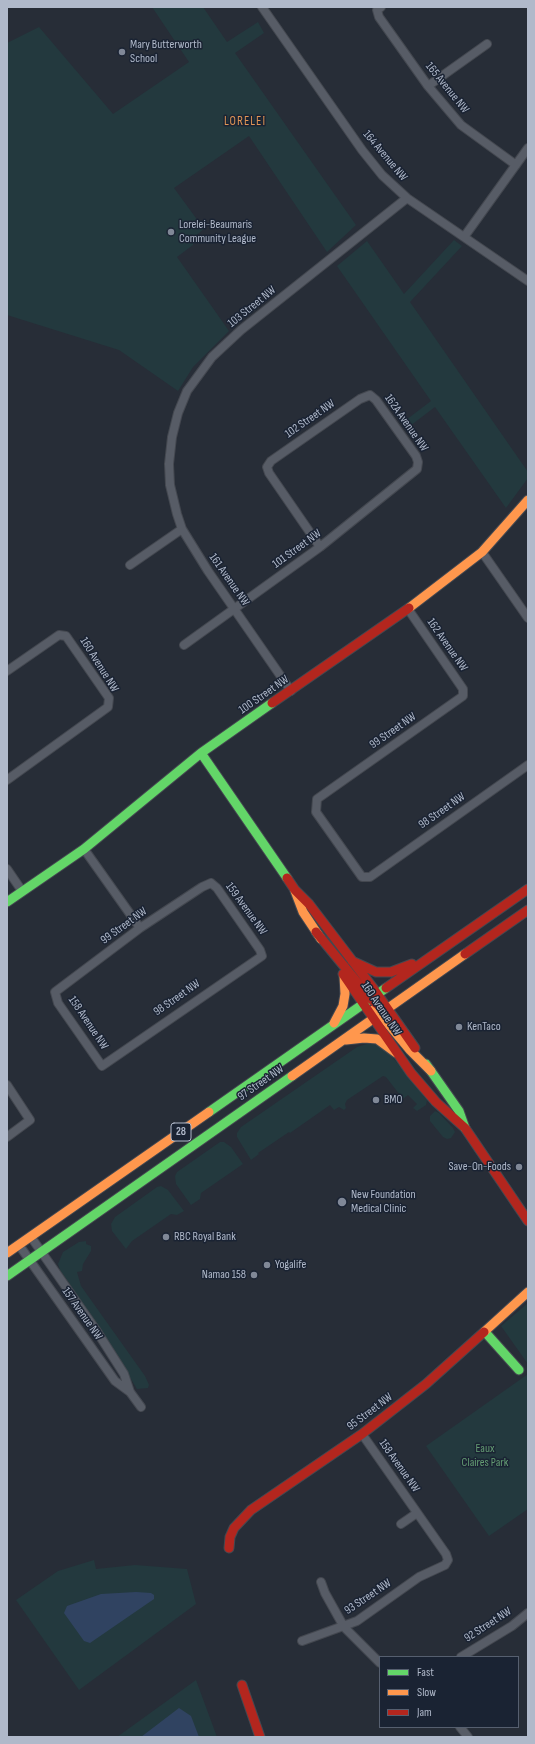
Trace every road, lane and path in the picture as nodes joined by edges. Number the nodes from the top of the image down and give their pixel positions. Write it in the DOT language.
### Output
graph roads {
  1 [pos="262,7"];
  2 [pos="379,8"];
  3 [pos="487,44"];
  4 [pos="428,86"];
  5 [pos="528,148"];
  6 [pos="516,165"];
  7 [pos="407,198"];
  8 [pos="464,237"];
  9 [pos="528,281"];
  10 [pos="370,396"];
  11 [pos="418,466"];
  12 [pos="169,472"];
  13 [pos="528,500"];
  14 [pos="182,529"];
  15 [pos="320,547"];
  16 [pos="482,552"];
  17 [pos="130,565"];
  18 [pos="234,609"];
  19 [pos="408,609"];
  20 [pos="528,618"];
  21 [pos="184,645"];
  22 [pos="7,671"];
  23 [pos="291,691"];
  24 [pos="463,696"];
  25 [pos="201,753"];
  26 [pos="528,765"];
  27 [pos="7,780"];
  28 [pos="84,849"];
  29 [pos="7,869"];
  30 [pos="370,877"];
  31 [pos="211,883"];
  32 [pos="528,889"];
  33 [pos="294,890"];
  34 [pos="22,891"];
  35 [pos="7,902"];
  36 [pos="528,910"];
  37 [pos="140,928"];
  38 [pos="316,932"];
  39 [pos="260,950"];
  40 [pos="441,950"];
  41 [pos="352,961"];
  42 [pos="344,976"];
  43 [pos="55,992"];
  44 [pos="371,999"];
  45 [pos="381,1014"];
  46 [pos="332,1027"];
  47 [pos="342,1041"];
  48 [pos="396,1053"];
  49 [pos="102,1066"];
  50 [pos="7,1085"];
  51 [pos="465,1128"];
  52 [pos="7,1137"];
  53 [pos="528,1221"];
  54 [pos="31,1237"];
  55 [pos="19,1245"];
  56 [pos="42,1252"];
  57 [pos="7,1253"];
  58 [pos="29,1260"];
  59 [pos="7,1276"];
  60 [pos="528,1292"];
  61 [pos="485,1332"];
  62 [pos="519,1370"];
  63 [pos="130,1392"];
  64 [pos="141,1407"];
  65 [pos="362,1434"];
  66 [pos="417,1513"];
  67 [pos="401,1524"];
  68 [pos="229,1548"];
  69 [pos="445,1565"];
  70 [pos="321,1582"];
  71 [pos="528,1613"];
  72 [pos="344,1626"];
  73 [pos="302,1641"];
  74 [pos="463,1656"];
  75 [pos="379,1662"];
  76 [pos="242,1685"];
  77 [pos="461,1728"];
  78 [pos="260,1737"];
  79 [pos="468,1737"];
  1 -- 7 [label="street, 164 Avenue NW"];
  2 -- 4 [label="street, 165 Avenue NW"];
  3 -- 4 [label="street"];
  4 -- 6 [label="street, 165 Avenue NW"];
  5 -- 6 [label="street"];
  6 -- 8 [label="street"];
  7 -- 8 [label="street, 164 Avenue NW"];
  7 -- 12 [label="street, 103 Street NW"];
  8 -- 9 [label="street, 164 Avenue NW"];
  10 -- 11 [label="street, 162A Avenue NW"];
  10 -- 15 [label="street, 102 Street NW"];
  11 -- 15 [label="street, 101 Street NW"];
  12 -- 14 [label="street, 161 Avenue NW"];
  13 -- 16 [label="street, 100 Street NW"];
  14 -- 17 [label="street"];
  14 -- 18 [label="street, 161 Avenue NW"];
  15 -- 18 [label="street, 101 Street NW"];
  16 -- 19 [label="street, 100 Street NW"];
  16 -- 20 [label="street"];
  18 -- 21 [label="street, 101 Street NW"];
  18 -- 23 [label="street, 161 Avenue NW"];
  19 -- 23 [label="street, 100 Street NW"];
  19 -- 24 [label="street, 162 Avenue NW"];
  22 -- 27 [label="street, 160 Avenue NW"];
  23 -- 25 [label="street, 100 Street NW"];
  24 -- 30 [label="street, 99 Street NW"];
  25 -- 28 [label="street, 100 Street NW"];
  25 -- 33 [label="street, 160 Avenue NW"];
  26 -- 30 [label="street, 98 Street NW"];
  28 -- 34 [label="street, 100 Street NW"];
  28 -- 37 [label="street"];
  29 -- 34 [label="street"];
  31 -- 37 [label="street, 99 Street NW"];
  31 -- 39 [label="street, 159 Avenue NW"];
  32 -- 40 [label="street, 97 Street NW"];
  33 -- 38 [label="street, 160 Avenue NW"];
  33 -- 41 [label="street, 160 Avenue NW"];
  34 -- 35 [label="street, 100 Street NW"];
  36 -- 45 [label="street, 97 Street NW"];
  37 -- 43 [label="street, 99 Street NW"];
  38 -- 42 [label="street, 160 Avenue NW"];
  38 -- 44 [label="street"];
  39 -- 49 [label="street, 98 Street NW"];
  40 -- 41 [label="street"];
  40 -- 44 [label="street, 97 Street NW"];
  41 -- 44 [label="street, 160 Avenue NW"];
  42 -- 44 [label="street, 160 Avenue NW"];
  42 -- 46 [label="street"];
  43 -- 49 [label="street, 158 Avenue NW"];
  44 -- 45 [label="street, 160 Avenue NW"];
  44 -- 45 [label="street"];
  44 -- 46 [label="street, 97 Street NW"];
  45 -- 47 [label="street, 97 Street NW"];
  45 -- 48 [label="street, 160 Avenue NW"];
  45 -- 51 [label="street, 160 Avenue NW"];
  46 -- 54 [label="street, 97 Street NW / 28"];
  47 -- 48 [label="street"];
  47 -- 56 [label="street, 97 Street NW"];
  48 -- 51 [label="street, 160 Avenue NW"];
  50 -- 52 [label="street"];
  51 -- 53 [label="street, 160 Avenue NW"];
  54 -- 55 [label="street, 97 Street NW"];
  54 -- 56 [label="street, 157 Avenue NW"];
  55 -- 57 [label="street, 97 Street NW"];
  55 -- 58 [label="street, 157 Avenue NW"];
  56 -- 58 [label="street, 97 Street NW"];
  56 -- 63 [label="street, 157 Avenue NW"];
  58 -- 59 [label="street, 97 Street NW"];
  58 -- 63 [label="street, 157 Avenue NW"];
  60 -- 61 [label="street, 95 Street NW"];
  61 -- 62 [label="street"];
  61 -- 65 [label="street, 95 Street NW"];
  63 -- 64 [label="street, 157 Avenue NW"];
  65 -- 66 [label="street, 158 Avenue NW"];
  65 -- 68 [label="street, 95 Street NW"];
  66 -- 67 [label="street"];
  66 -- 69 [label="street, 158 Avenue NW"];
  69 -- 72 [label="street, 93 Street NW"];
  70 -- 72 [label="street"];
  71 -- 74 [label="street, 92 Street NW"];
  72 -- 73 [label="street, 93 Street NW"];
  72 -- 75 [label="street"];
  76 -- 78 [label="street"];
  77 -- 79 [label="street"];
}
